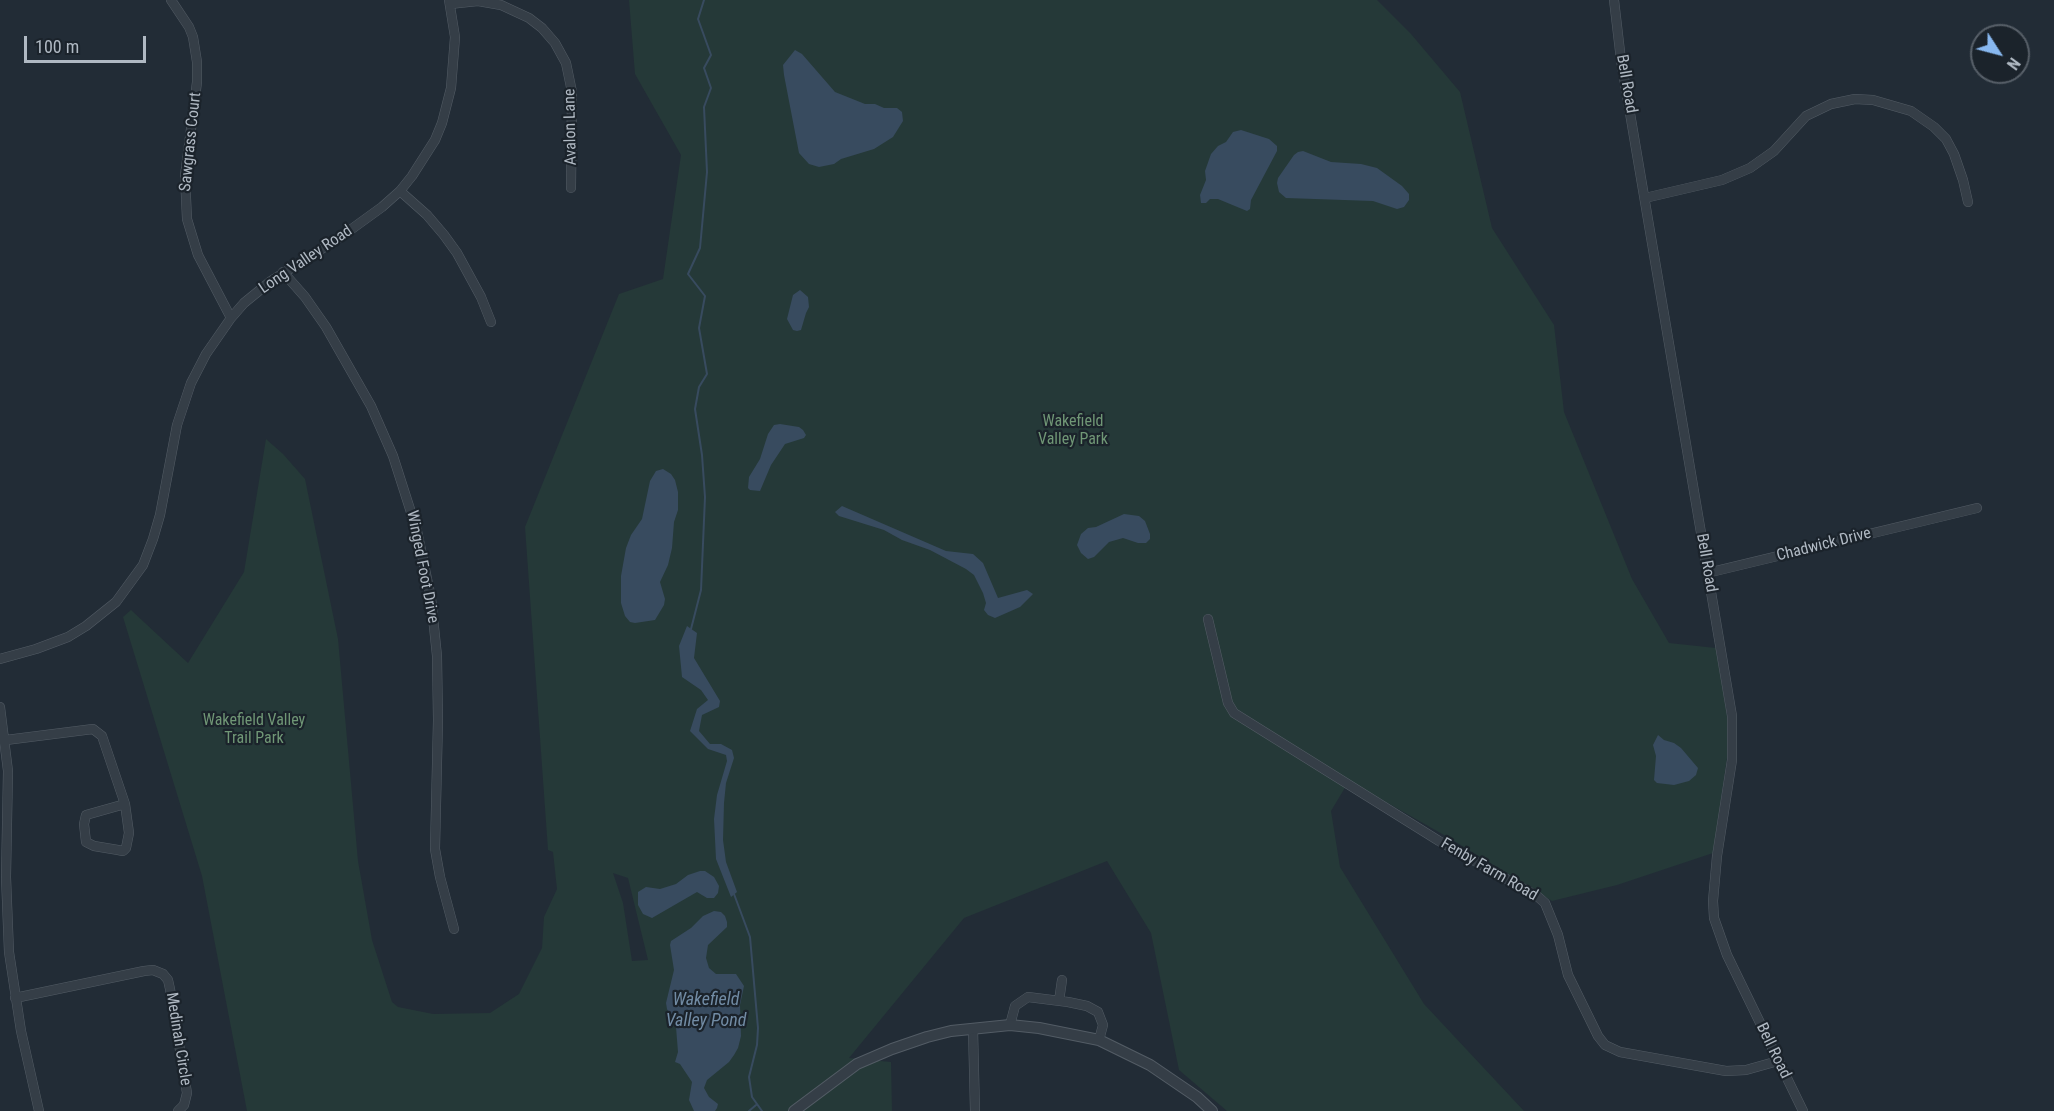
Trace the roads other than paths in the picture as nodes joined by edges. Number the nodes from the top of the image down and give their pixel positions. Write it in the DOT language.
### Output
graph roads {
  1 [pos="171,0"];
  2 [pos="1614,0"];
  3 [pos="450,2"];
  4 [pos="571,188"];
  5 [pos="400,192"];
  6 [pos="1645,198"];
  7 [pos="1968,202"];
  8 [pos="283,272"];
  9 [pos="231,318"];
  10 [pos="491,322"];
  11 [pos="1977,508"];
  12 [pos="1707,573"];
  13 [pos="1208,619"];
  14 [pos="0,659"];
  15 [pos="0,707"];
  16 [pos="6,740"];
  17 [pos="125,804"];
  18 [pos="454,929"];
  19 [pos="1062,980"];
  20 [pos="15,998"];
  21 [pos="1059,1001"];
  22 [pos="1010,1025"];
  23 [pos="973,1029"];
  24 [pos="1099,1040"];
  25 [pos="1778,1061"];
  26 [pos="39,1111"];
  27 [pos="178,1111"];
  28 [pos="794,1111"];
  29 [pos="975,1111"];
  30 [pos="1212,1111"];
  31 [pos="1803,1111"];
  1 -- 9 [label="street, Sawgrass Court"];
  2 -- 6 [label="street, Bell Road"];
  3 -- 4 [label="street, Avalon Lane"];
  3 -- 5 [label="street, Long Valley Road"];
  5 -- 8 [label="street, Long Valley Road"];
  5 -- 10 [label="street"];
  6 -- 7 [label="street"];
  6 -- 12 [label="street, Bell Road"];
  8 -- 9 [label="street, Long Valley Road"];
  8 -- 18 [label="street, Winged Foot Drive"];
  9 -- 14 [label="street, Long Valley Road"];
  11 -- 12 [label="street, Chadwick Drive"];
  12 -- 25 [label="street, Bell Road"];
  13 -- 25 [label="street, Fenby Farm Road"];
  15 -- 16 [label="street"];
  16 -- 17 [label="street"];
  16 -- 20 [label="street"];
  17 -- 17 [label="street"];
  19 -- 21 [label="street"];
  20 -- 26 [label="street"];
  20 -- 27 [label="street, Medinah Circle"];
  21 -- 22 [label="street"];
  21 -- 24 [label="street"];
  22 -- 23 [label="street"];
  22 -- 24 [label="street"];
  23 -- 28 [label="street"];
  23 -- 29 [label="street"];
  24 -- 30 [label="street"];
  25 -- 31 [label="street, Bell Road"];
}
